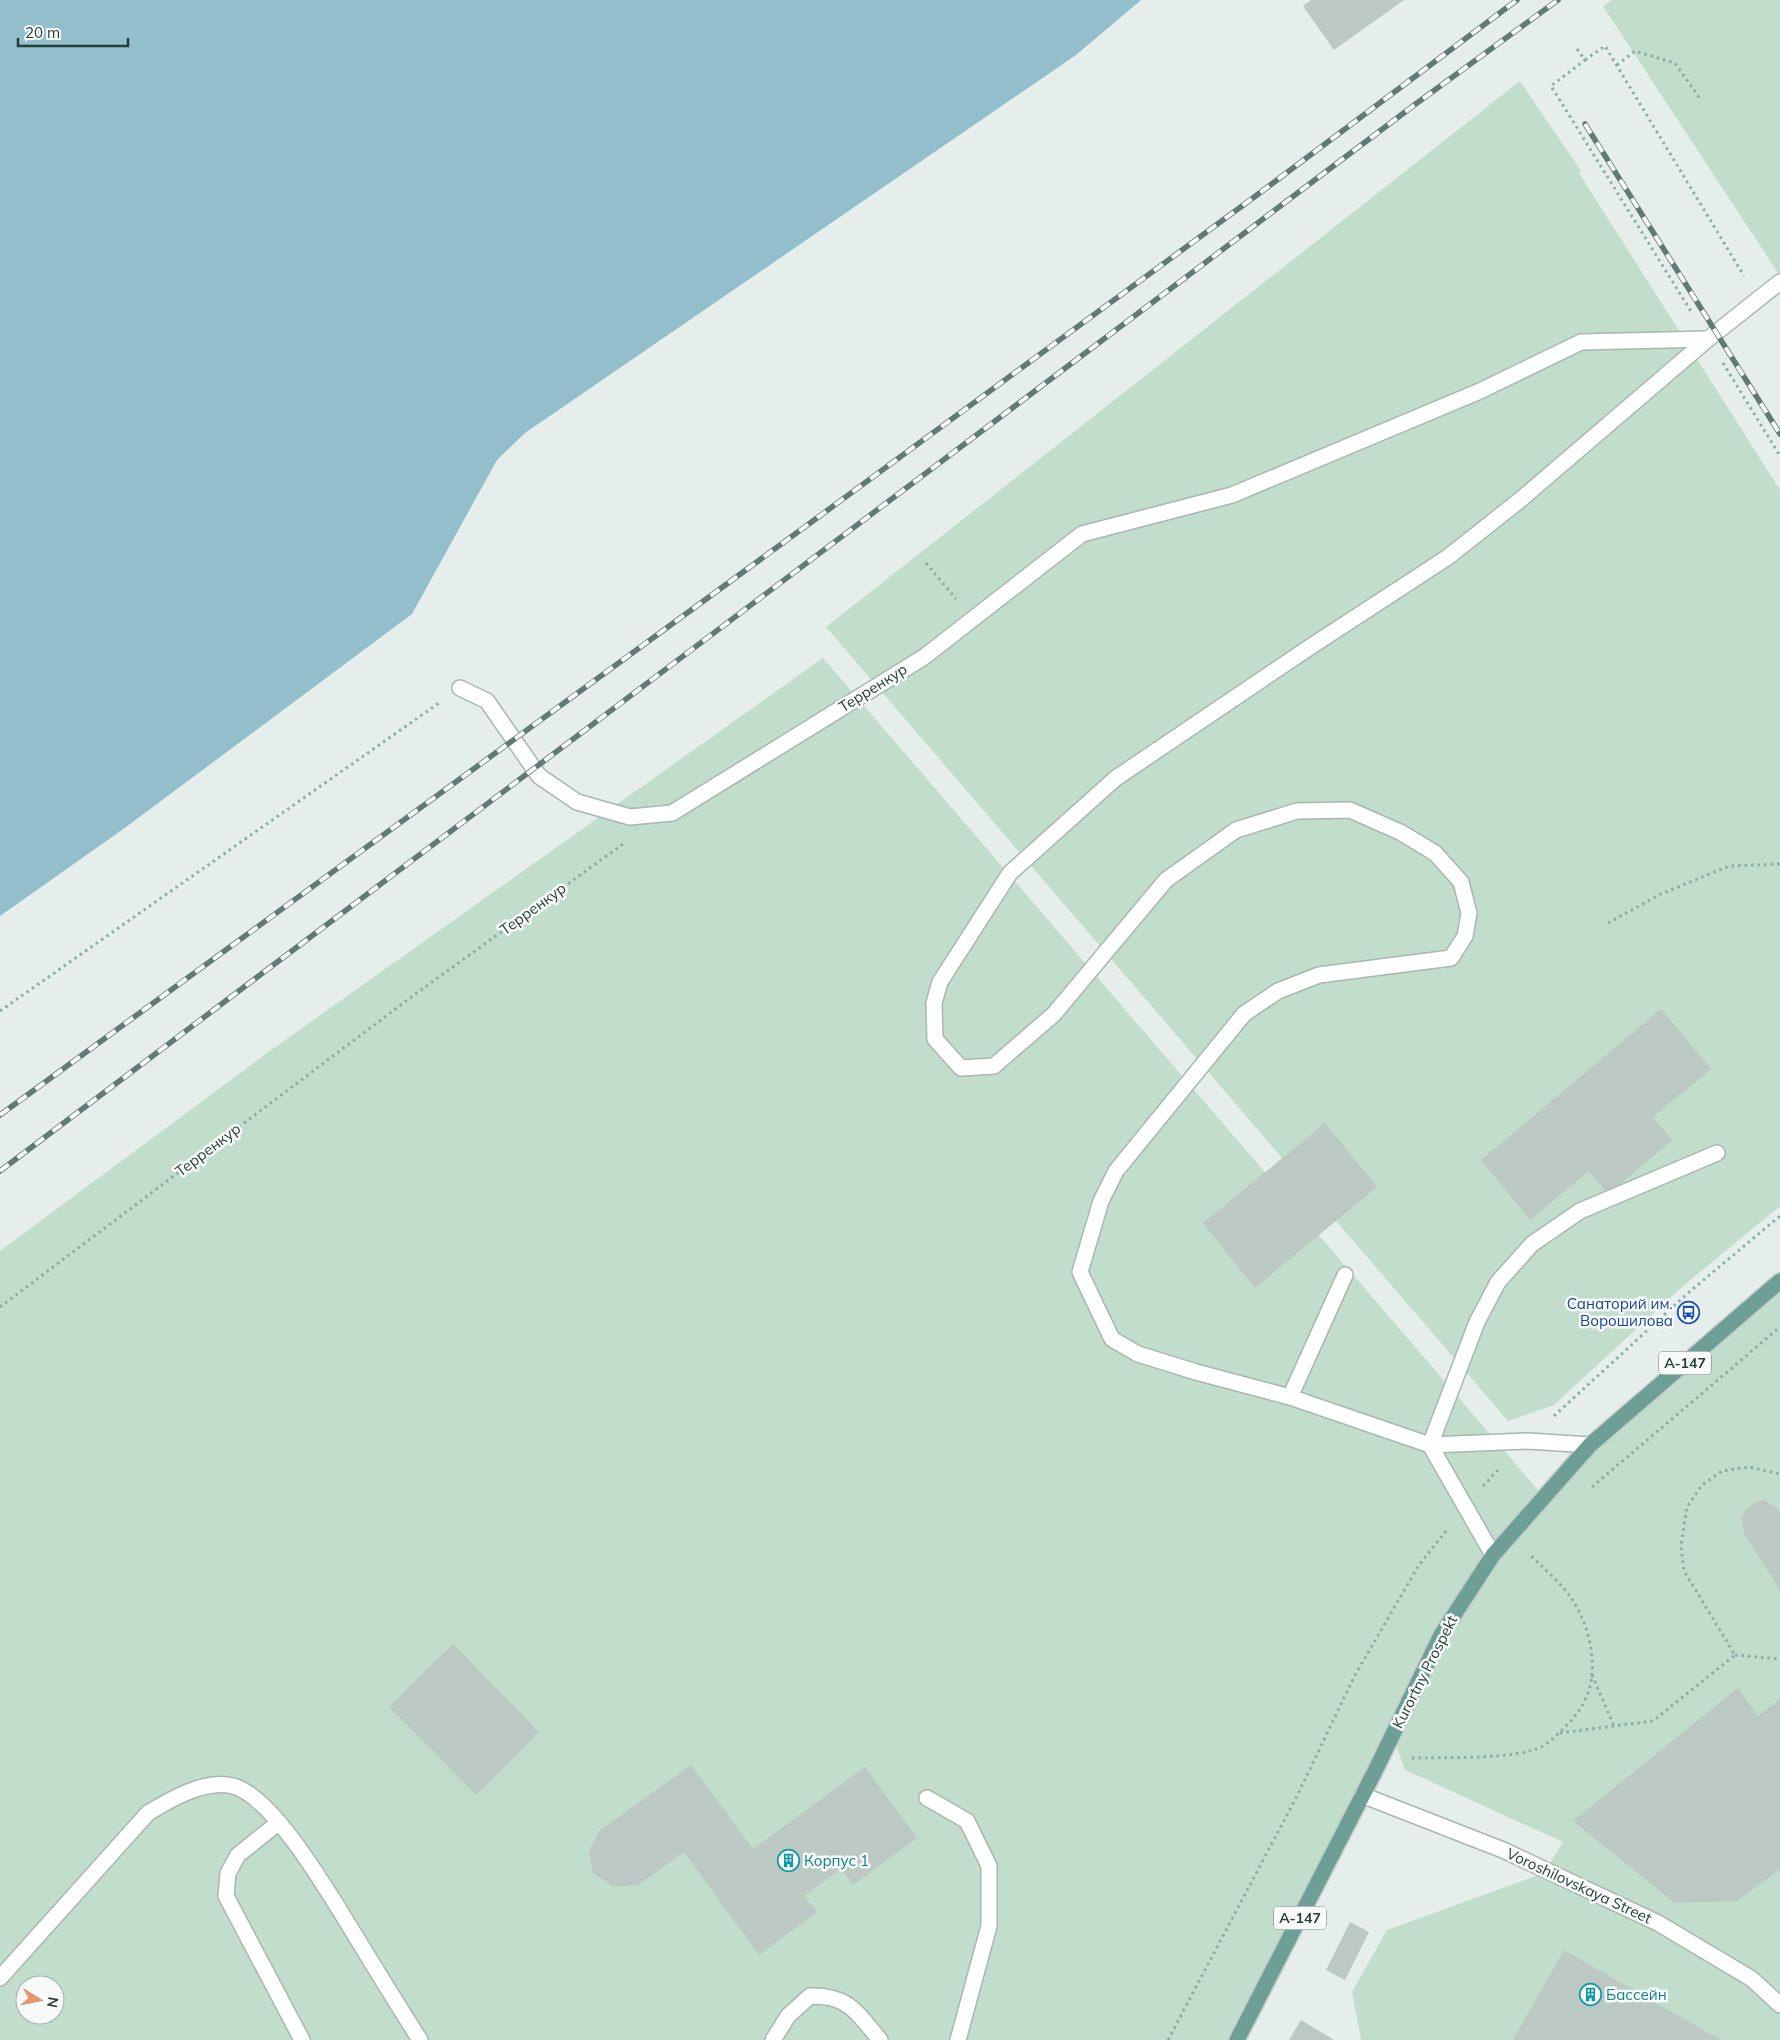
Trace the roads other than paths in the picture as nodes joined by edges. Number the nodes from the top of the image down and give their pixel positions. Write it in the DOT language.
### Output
graph roads {
  1 [pos="1780,282"];
  2 [pos="1708,339"];
  3 [pos="460,688"];
  4 [pos="1717,1153"];
  5 [pos="1345,1275"];
  6 [pos="1780,1281"];
  7 [pos="1290,1397"];
  8 [pos="1430,1445"];
  9 [pos="1590,1445"];
  10 [pos="1493,1555"];
  11 [pos="1362,1795"];
  12 [pos="927,1798"];
  13 [pos="278,1823"];
  14 [pos="0,1978"];
  15 [pos="1780,2005"];
  16 [pos="302,2040"];
  17 [pos="420,2040"];
  18 [pos="773,2040"];
  19 [pos="880,2040"];
  20 [pos="958,2040"];
  21 [pos="1237,2040"];
  1 -- 2 [label="street"];
  2 -- 3 [label="street, Терренкур"];
  2 -- 7 [label="street"];
  4 -- 8 [label="street"];
  5 -- 7 [label="street"];
  6 -- 9 [label="main road, Kurortny Prospekt / А-147"];
  7 -- 8 [label="street"];
  8 -- 9 [label="street"];
  8 -- 10 [label="street"];
  9 -- 10 [label="main road, Kurortny Prospekt / А-147"];
  10 -- 11 [label="main road, Kurortny Prospekt / А-147"];
  11 -- 15 [label="street, Voroshilovskaya Street"];
  11 -- 21 [label="main road, Kurortny Prospekt / А-147"];
  12 -- 20 [label="street"];
  13 -- 14 [label="street"];
  13 -- 16 [label="street"];
  13 -- 17 [label="street"];
  18 -- 19 [label="street"];
}
